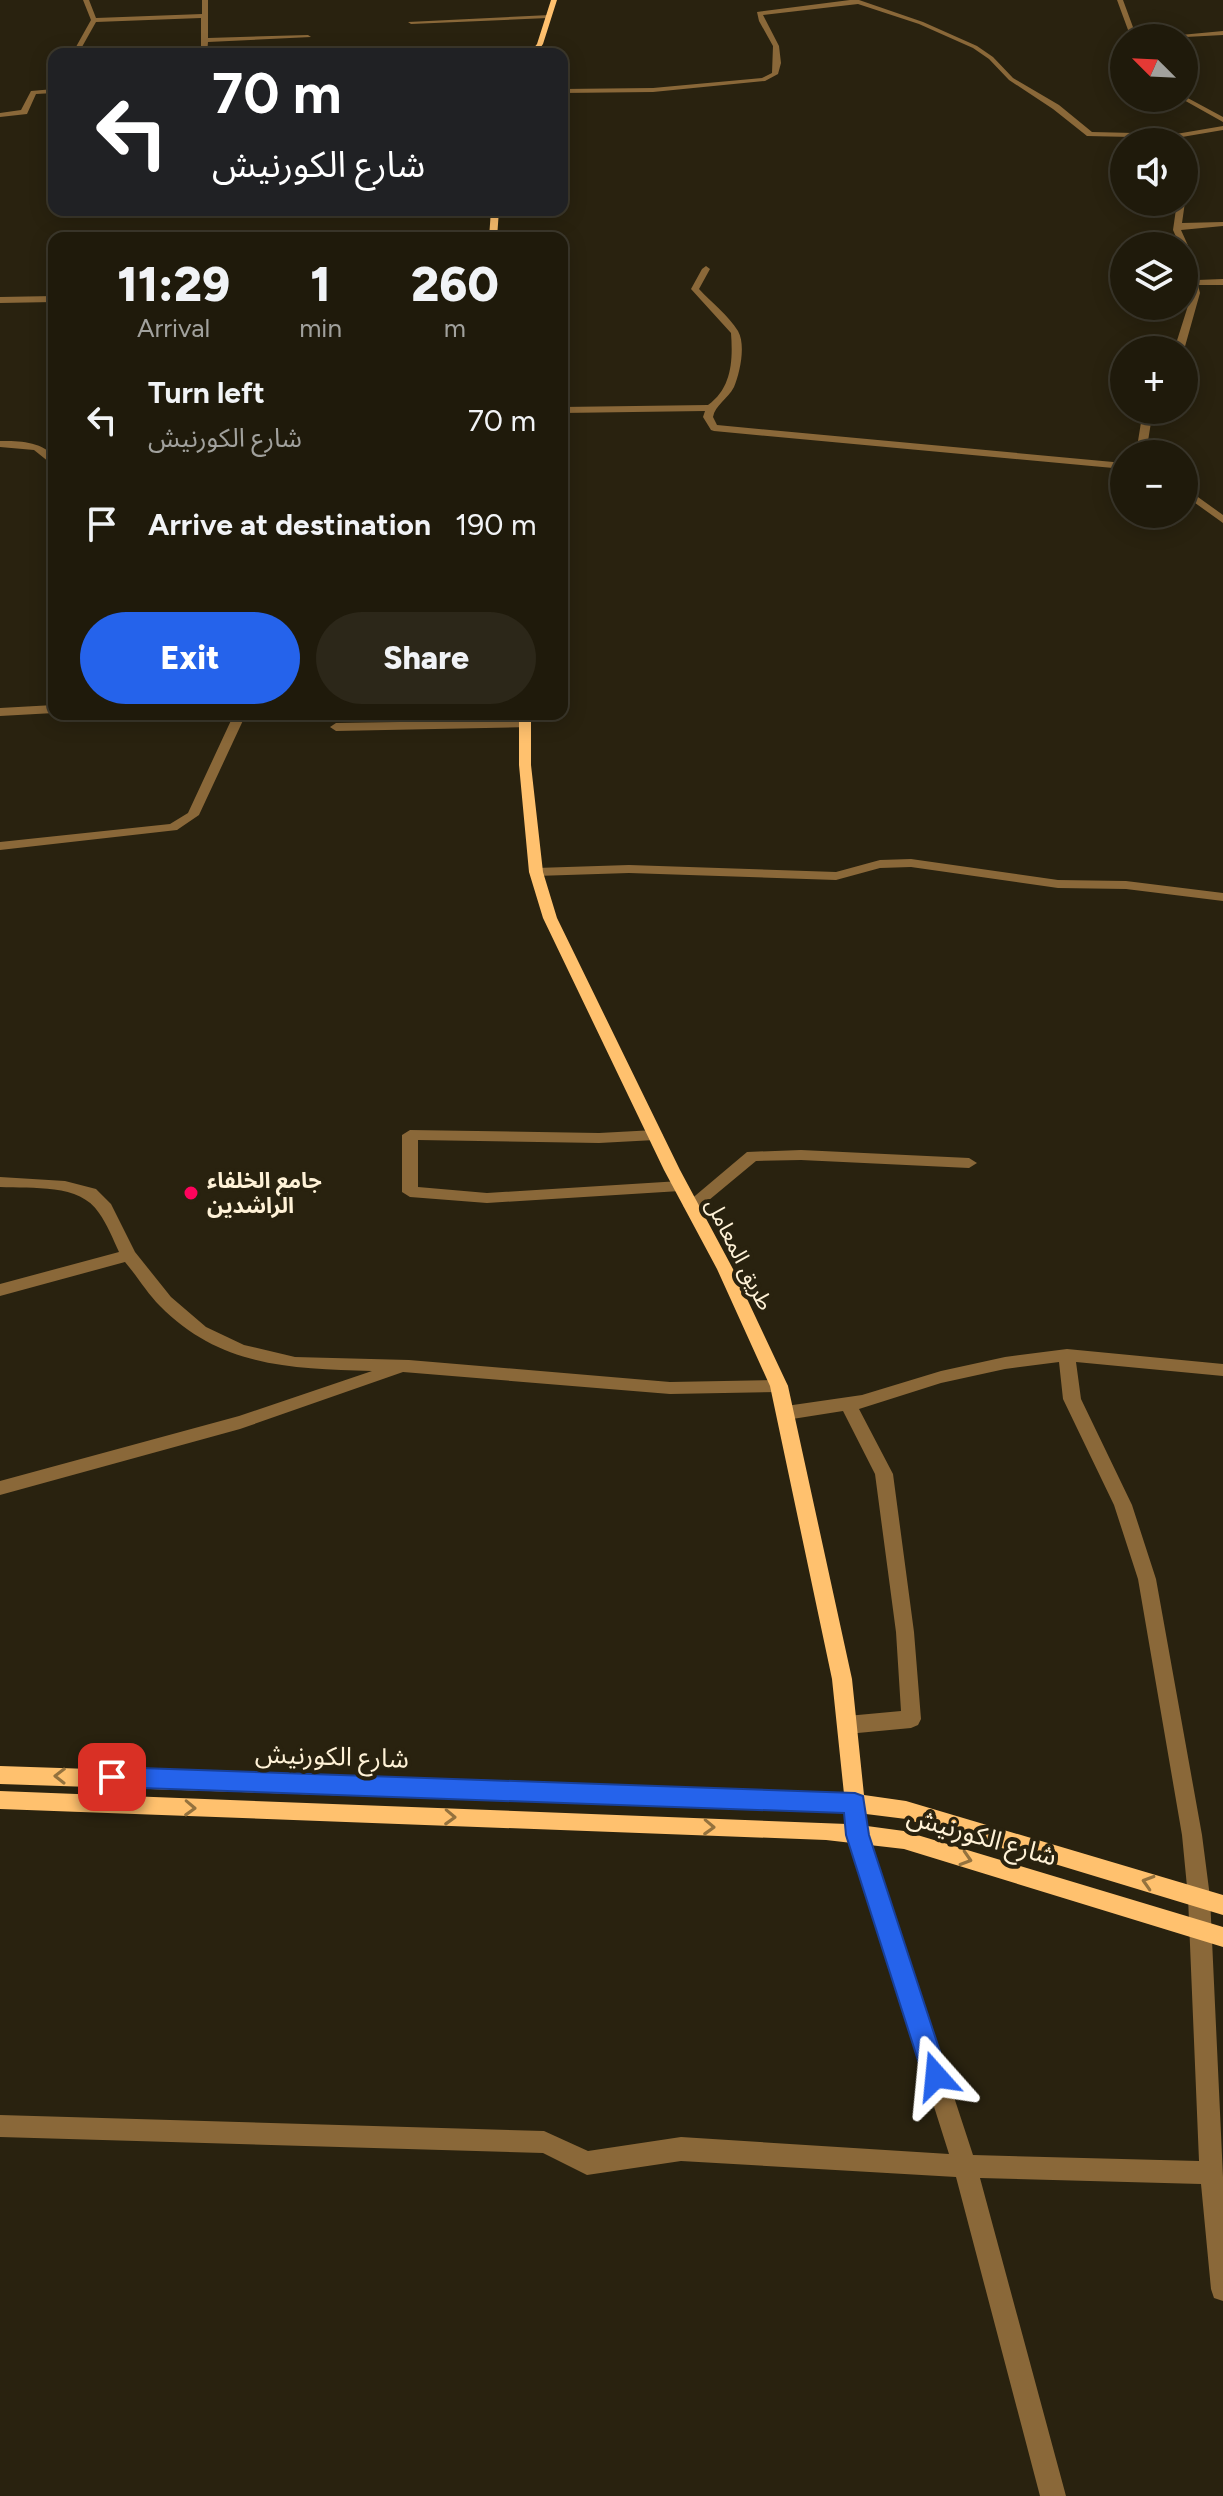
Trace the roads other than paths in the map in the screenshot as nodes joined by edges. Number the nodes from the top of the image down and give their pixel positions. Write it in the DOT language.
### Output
graph roads {
  1 [pos="86,0"];
  2 [pos="205,0"];
  3 [pos="554,0"];
  4 [pos="1120,0"];
  5 [pos="856,1"];
  6 [pos="204,16"];
  7 [pos="548,16"];
  8 [pos="94,20"];
  9 [pos="411,22"];
  10 [pos="1129,24"];
  11 [pos="1223,33"];
  12 [pos="1198,35"];
  13 [pos="308,37"];
  14 [pos="206,40"];
  15 [pos="78,48"];
  16 [pos="205,48"];
  17 [pos="537,48"];
  18 [pos="48,91"];
  19 [pos="568,91"];
  20 [pos="1198,106"];
  21 [pos="0,115"];
  22 [pos="1223,120"];
  23 [pos="1223,128"];
  24 [pos="1198,134"];
  25 [pos="1110,135"];
  26 [pos="1179,216"];
  27 [pos="1223,224"];
  28 [pos="1178,226"];
  29 [pos="1180,232"];
  30 [pos="706,269"];
  31 [pos="1223,282"];
  32 [pos="1198,283"];
  33 [pos="48,299"];
  34 [pos="0,300"];
  35 [pos="710,408"];
  36 [pos="568,410"];
  37 [pos="0,444"];
  38 [pos="48,453"];
  39 [pos="1110,465"];
  40 [pos="1198,502"];
  41 [pos="1223,503"];
  42 [pos="1201,504"];
  43 [pos="1223,520"];
  44 [pos="48,709"];
  45 [pos="0,712"];
  46 [pos="237,720"];
  47 [pos="501,720"];
  48 [pos="525,720"];
  49 [pos="336,727"];
  50 [pos="0,846"];
  51 [pos="536,872"];
  52 [pos="1223,897"];
  53 [pos="655,1135"];
  54 [pos="969,1163"];
  55 [pos="0,1182"];
  56 [pos="680,1186"];
  57 [pos="691,1206"];
  58 [pos="129,1255"];
  59 [pos="0,1290"];
  60 [pos="1067,1355"];
  61 [pos="409,1366"];
  62 [pos="1223,1370"];
  63 [pos="779,1386"];
  64 [pos="848,1404"];
  65 [pos="786,1413"];
  66 [pos="0,1488"];
  67 [pos="847,1725"];
  68 [pos="0,1775"];
  69 [pos="0,1800"];
  70 [pos="855,1803"];
  71 [pos="858,1835"];
  72 [pos="1199,1897"];
  73 [pos="1223,1905"];
  74 [pos="1198,1929"];
  75 [pos="1223,1937"];
  76 [pos="0,2126"];
  77 [pos="965,2166"];
  78 [pos="1211,2173"];
  79 [pos="1223,2289"];
  80 [pos="1053,2496"];
  1 -- 8 [label="street"];
  2 -- 6 [label="street"];
  3 -- 7 [label="main road"];
  4 -- 10 [label="street"];
  5 -- 19 [label="street"];
  5 -- 25 [label="street"];
  6 -- 8 [label="street"];
  6 -- 14 [label="street"];
  7 -- 9 [label="street"];
  7 -- 17 [label="main road"];
  8 -- 15 [label="street"];
  11 -- 12 [label="street"];
  13 -- 14 [label="street"];
  14 -- 16 [label="street"];
  18 -- 21 [label="street"];
  20 -- 22 [label="street"];
  23 -- 24 [label="street"];
  26 -- 28 [label="street"];
  27 -- 28 [label="street"];
  28 -- 29 [label="street"];
  30 -- 35 [label="street"];
  31 -- 32 [label="street"];
  33 -- 34 [label="street"];
  35 -- 36 [label="street"];
  35 -- 39 [label="street"];
  37 -- 38 [label="street"];
  40 -- 42 [label="street"];
  41 -- 42 [label="street"];
  42 -- 43 [label="street"];
  44 -- 45 [label="street"];
  46 -- 50 [label="street"];
  47 -- 49 [label="street"];
  48 -- 51 [label="main road, طريق المعامل"];
  51 -- 52 [label="street"];
  51 -- 53 [label="main road, طريق المعامل"];
  53 -- 56 [label="main road, طريق المعامل"];
  53 -- 56 [label="street"];
  54 -- 57 [label="street"];
  55 -- 58 [label="street"];
  56 -- 57 [label="main road, طريق المعامل"];
  57 -- 63 [label="main road, طريق المعامل"];
  58 -- 59 [label="street"];
  58 -- 61 [label="street"];
  60 -- 62 [label="street"];
  60 -- 64 [label="street"];
  60 -- 72 [label="street"];
  61 -- 63 [label="street"];
  61 -- 66 [label="street"];
  63 -- 65 [label="main road, طريق المعامل"];
  64 -- 65 [label="street"];
  64 -- 67 [label="street"];
  65 -- 67 [label="main road, طريق المعامل"];
  67 -- 70 [label="main road, طريق المعامل"];
  70 -- 68 [label="main road, شارع الكورنيش, one-way"];
  69 -- 71 [label="main road, شارع الكورنيش, one-way"];
  70 -- 71 [label="main road, طريق المعامل"];
  72 -- 70 [label="main road, شارع الكورنيش, one-way"];
  71 -- 74 [label="main road, شارع الكورنيش, one-way"];
  71 -- 77 [label="street"];
  72 -- 73 [label="main road, شارع الكورنيش"];
  72 -- 74 [label="street"];
  74 -- 75 [label="main road, شارع الكورنيش"];
  74 -- 78 [label="street"];
  76 -- 77 [label="street"];
  77 -- 78 [label="street"];
  77 -- 80 [label="street"];
  78 -- 79 [label="street"];
}
